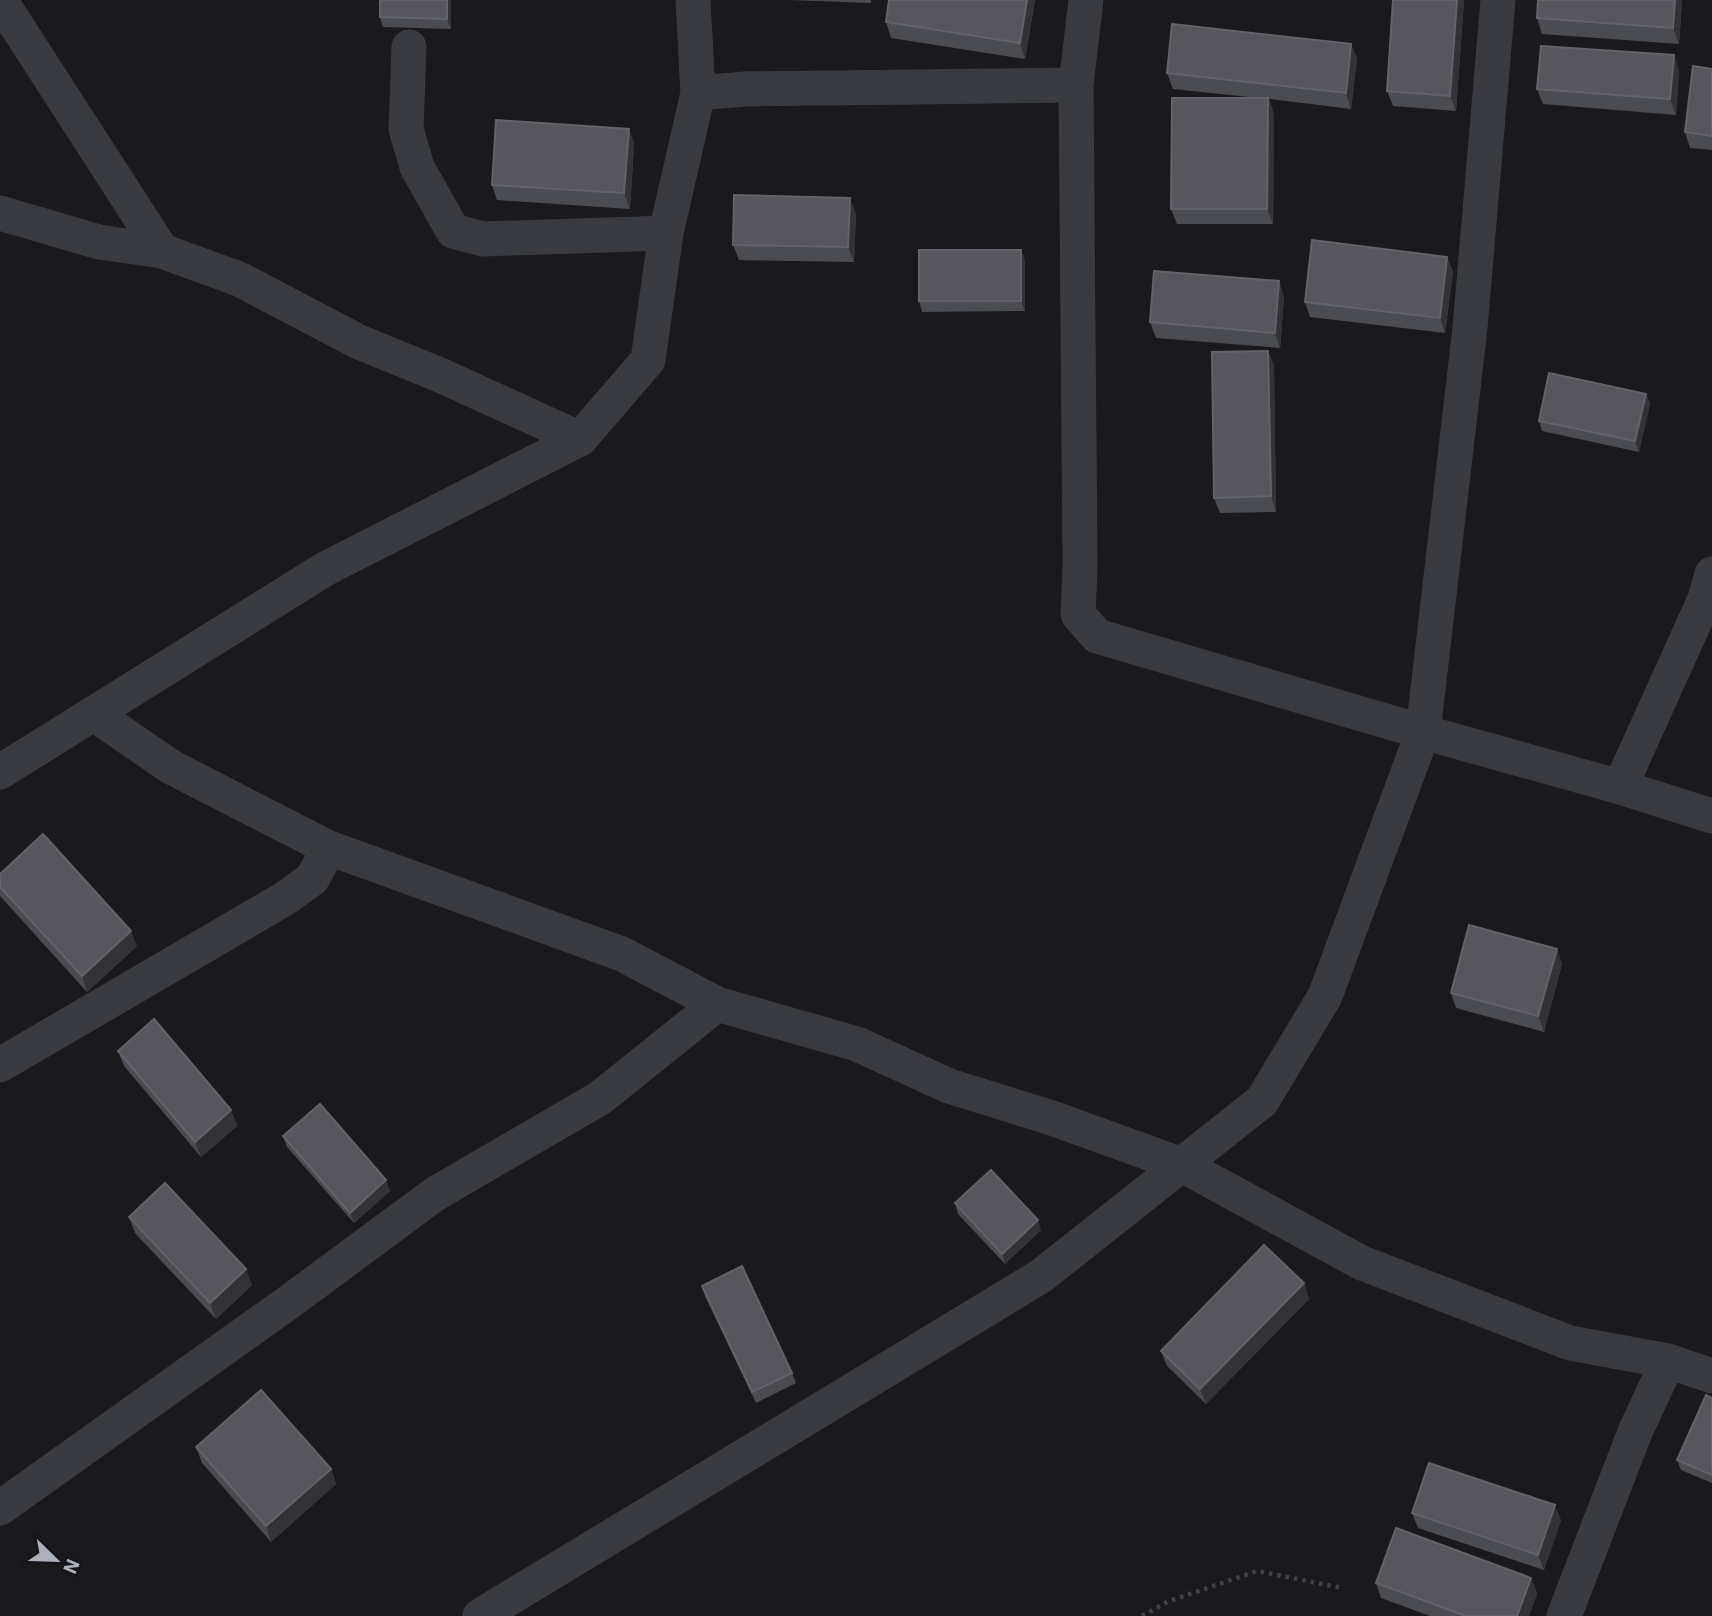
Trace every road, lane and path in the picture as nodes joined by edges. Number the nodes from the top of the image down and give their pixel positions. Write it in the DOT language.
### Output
graph roads {
  1 [pos="0,0"];
  2 [pos="693,0"];
  3 [pos="1086,0"];
  4 [pos="1498,0"];
  5 [pos="409,47"];
  6 [pos="1076,85"];
  7 [pos="698,93"];
  8 [pos="0,214"];
  9 [pos="666,233"];
  10 [pos="162,251"];
  11 [pos="580,439"];
  12 [pos="1712,574"];
  13 [pos="94,714"];
  14 [pos="1423,732"];
  15 [pos="0,772"];
  16 [pos="1620,787"];
  17 [pos="1712,816"];
  18 [pos="329,848"];
  19 [pos="717,1004"];
  20 [pos="0,1065"];
  21 [pos="1182,1165"];
  22 [pos="1668,1361"];
  23 [pos="1712,1376"];
  24 [pos="0,1508"];
  25 [pos="1342,1588"];
  26 [pos="480,1616"];
  27 [pos="1142,1616"];
  28 [pos="1564,1616"];
  1 -- 10 [label="street"];
  2 -- 7 [label="street"];
  3 -- 6 [label="street"];
  4 -- 14 [label="street"];
  5 -- 9 [label="street"];
  6 -- 7 [label="street"];
  6 -- 14 [label="street"];
  7 -- 9 [label="street"];
  8 -- 10 [label="street"];
  9 -- 11 [label="street"];
  10 -- 11 [label="street"];
  11 -- 13 [label="street"];
  12 -- 16 [label="street"];
  13 -- 15 [label="street"];
  13 -- 18 [label="street"];
  14 -- 16 [label="street"];
  14 -- 21 [label="street"];
  16 -- 17 [label="street"];
  18 -- 19 [label="street"];
  18 -- 20 [label="street"];
  19 -- 21 [label="street"];
  19 -- 24 [label="street"];
  21 -- 22 [label="street"];
  21 -- 26 [label="street"];
  22 -- 23 [label="street"];
  22 -- 28 [label="street"];
  25 -- 27 [label="path"];
}
